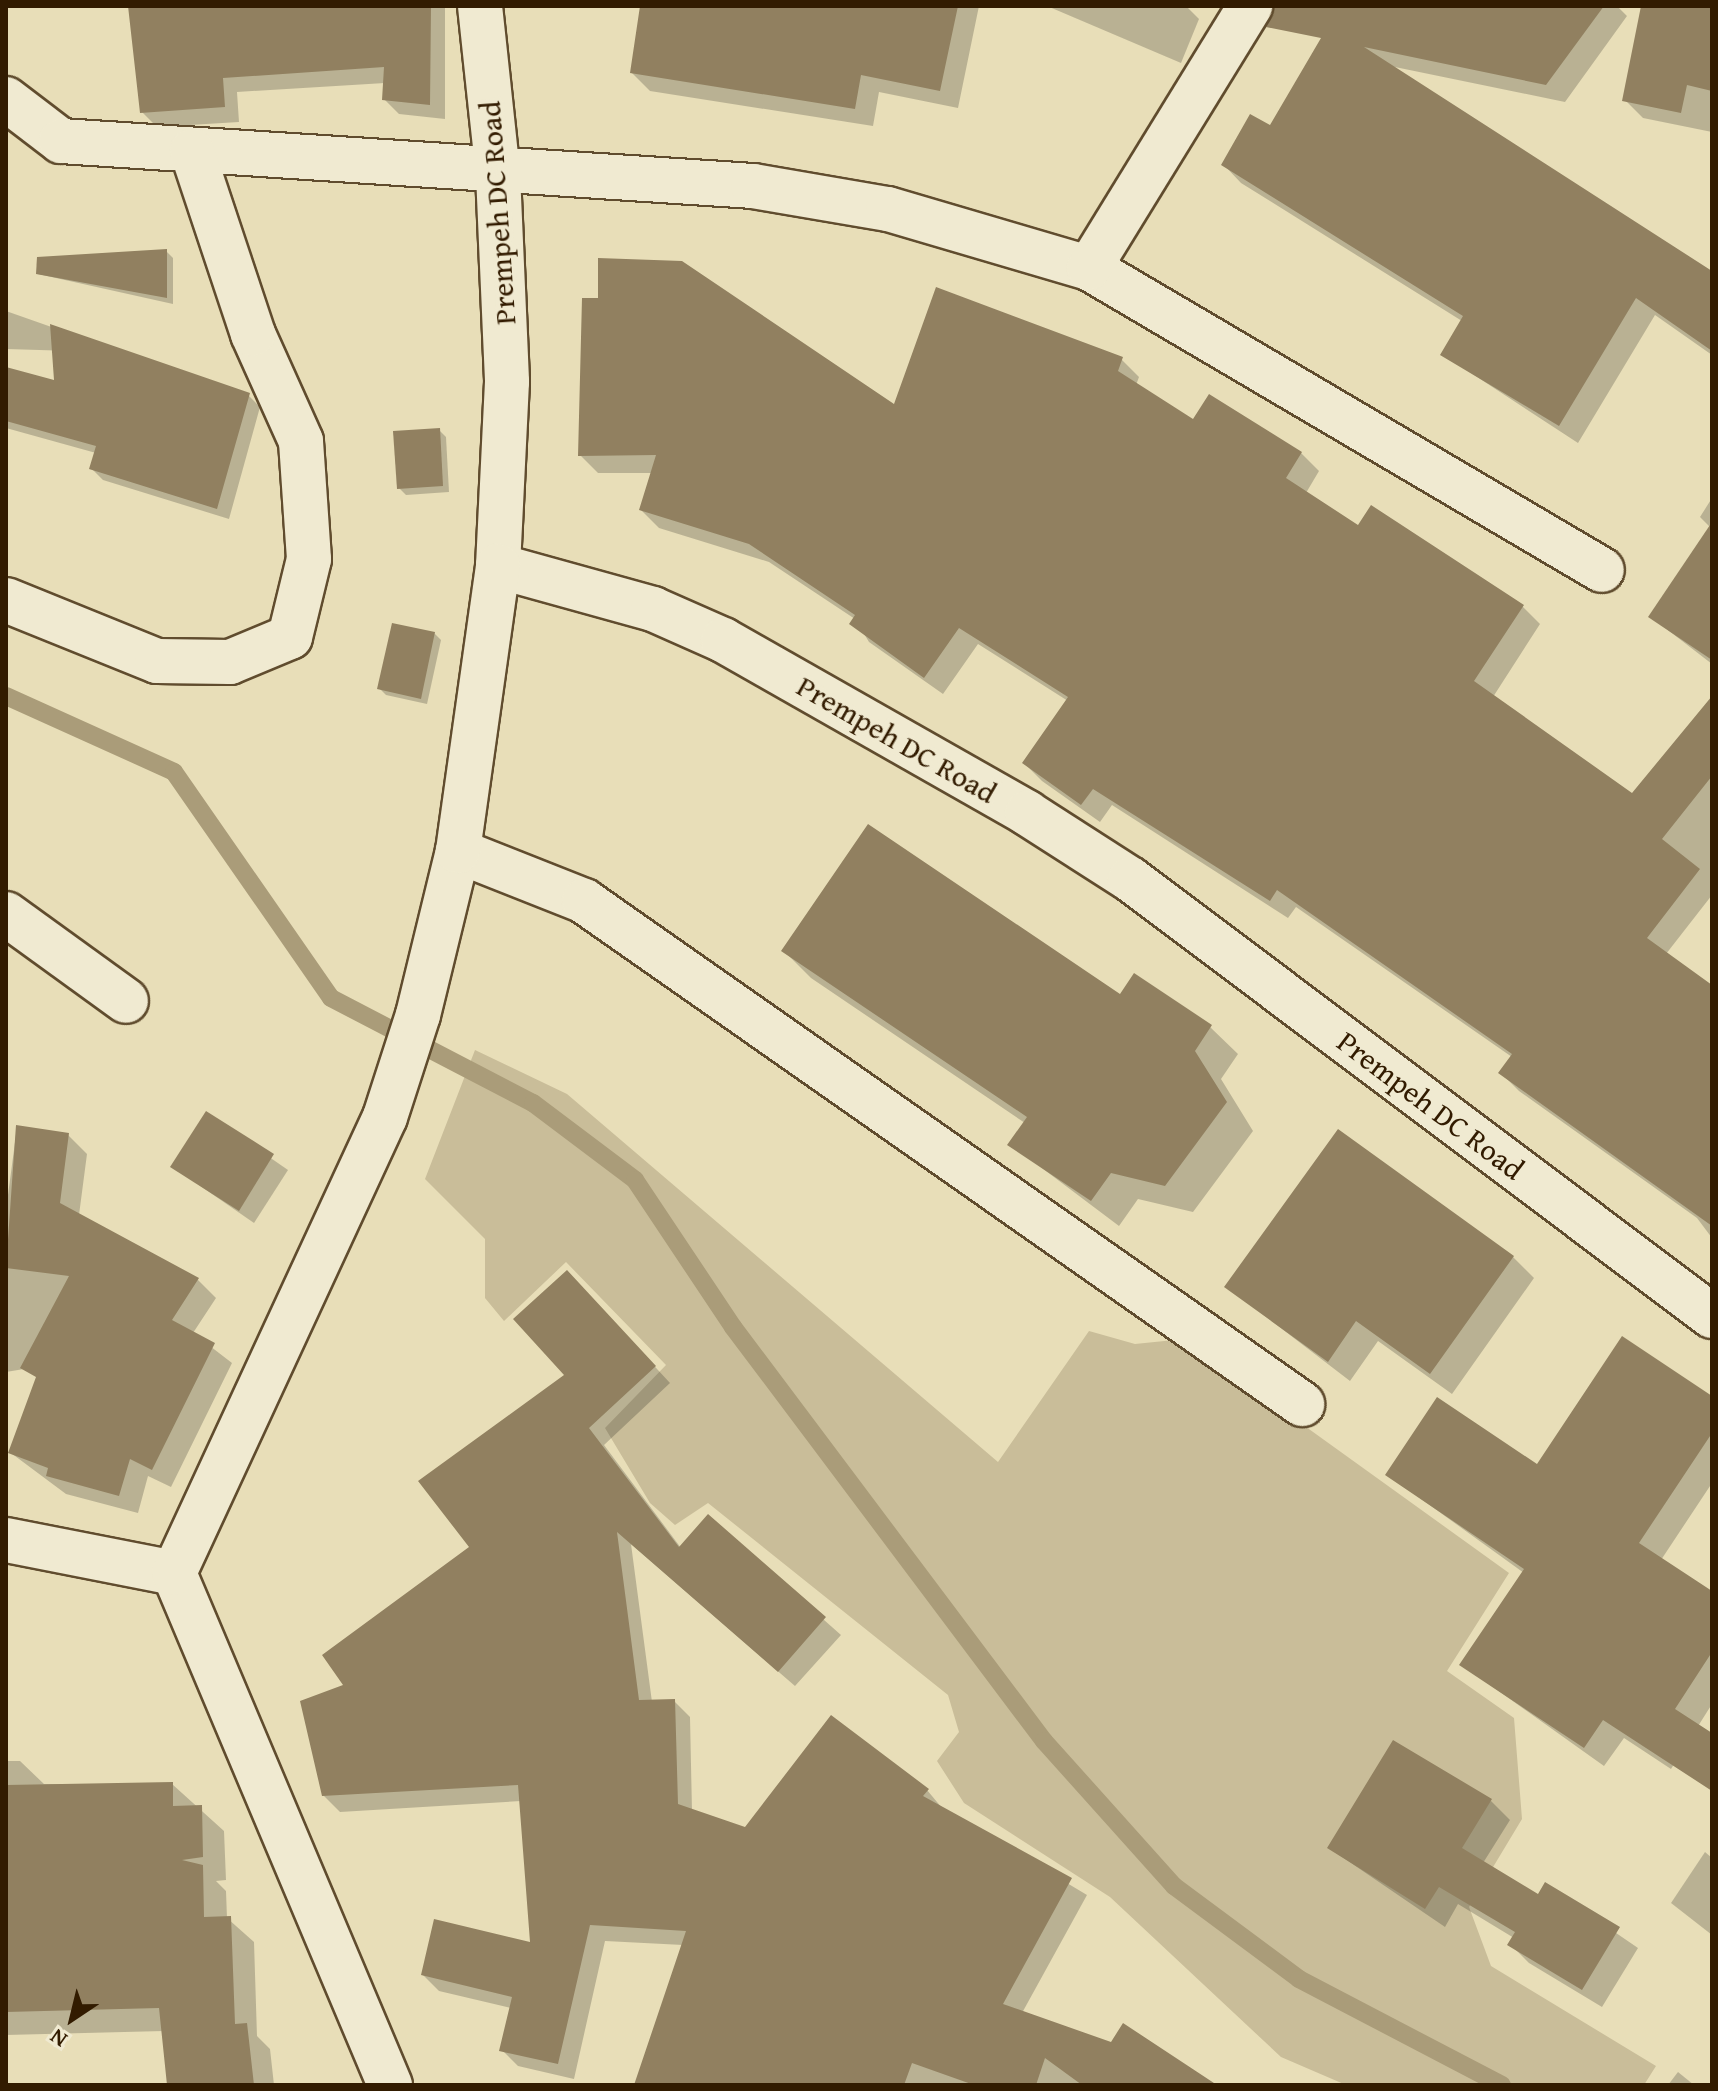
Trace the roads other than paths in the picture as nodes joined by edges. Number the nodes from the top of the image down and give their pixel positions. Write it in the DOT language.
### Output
graph roads {
  1 [pos="480,6"];
  2 [pos="1250,6"];
  3 [pos="10,109"];
  4 [pos="192,151"];
  5 [pos="498,174"];
  6 [pos="1089,268"];
  7 [pos="498,566"];
  8 [pos="1602,570"];
  9 [pos="6,600"];
  10 [pos="458,851"];
  11 [pos="6,914"];
  12 [pos="126,1001"];
  13 [pos="1712,1316"];
  14 [pos="1302,1404"];
  15 [pos="6,1540"];
  16 [pos="174,1573"];
  17 [pos="390,2085"];
  1 -- 5 [label="street, Prempeh DC Road"];
  2 -- 6 [label="street"];
  3 -- 4 [label="street"];
  4 -- 5 [label="street"];
  4 -- 9 [label="street"];
  5 -- 6 [label="street"];
  5 -- 7 [label="street, Prempeh DC Road"];
  6 -- 8 [label="street"];
  7 -- 10 [label="street"];
  7 -- 13 [label="street, Prempeh DC Road"];
  10 -- 14 [label="street"];
  10 -- 16 [label="street"];
  11 -- 12 [label="street"];
  15 -- 16 [label="street"];
  16 -- 17 [label="street"];
}
